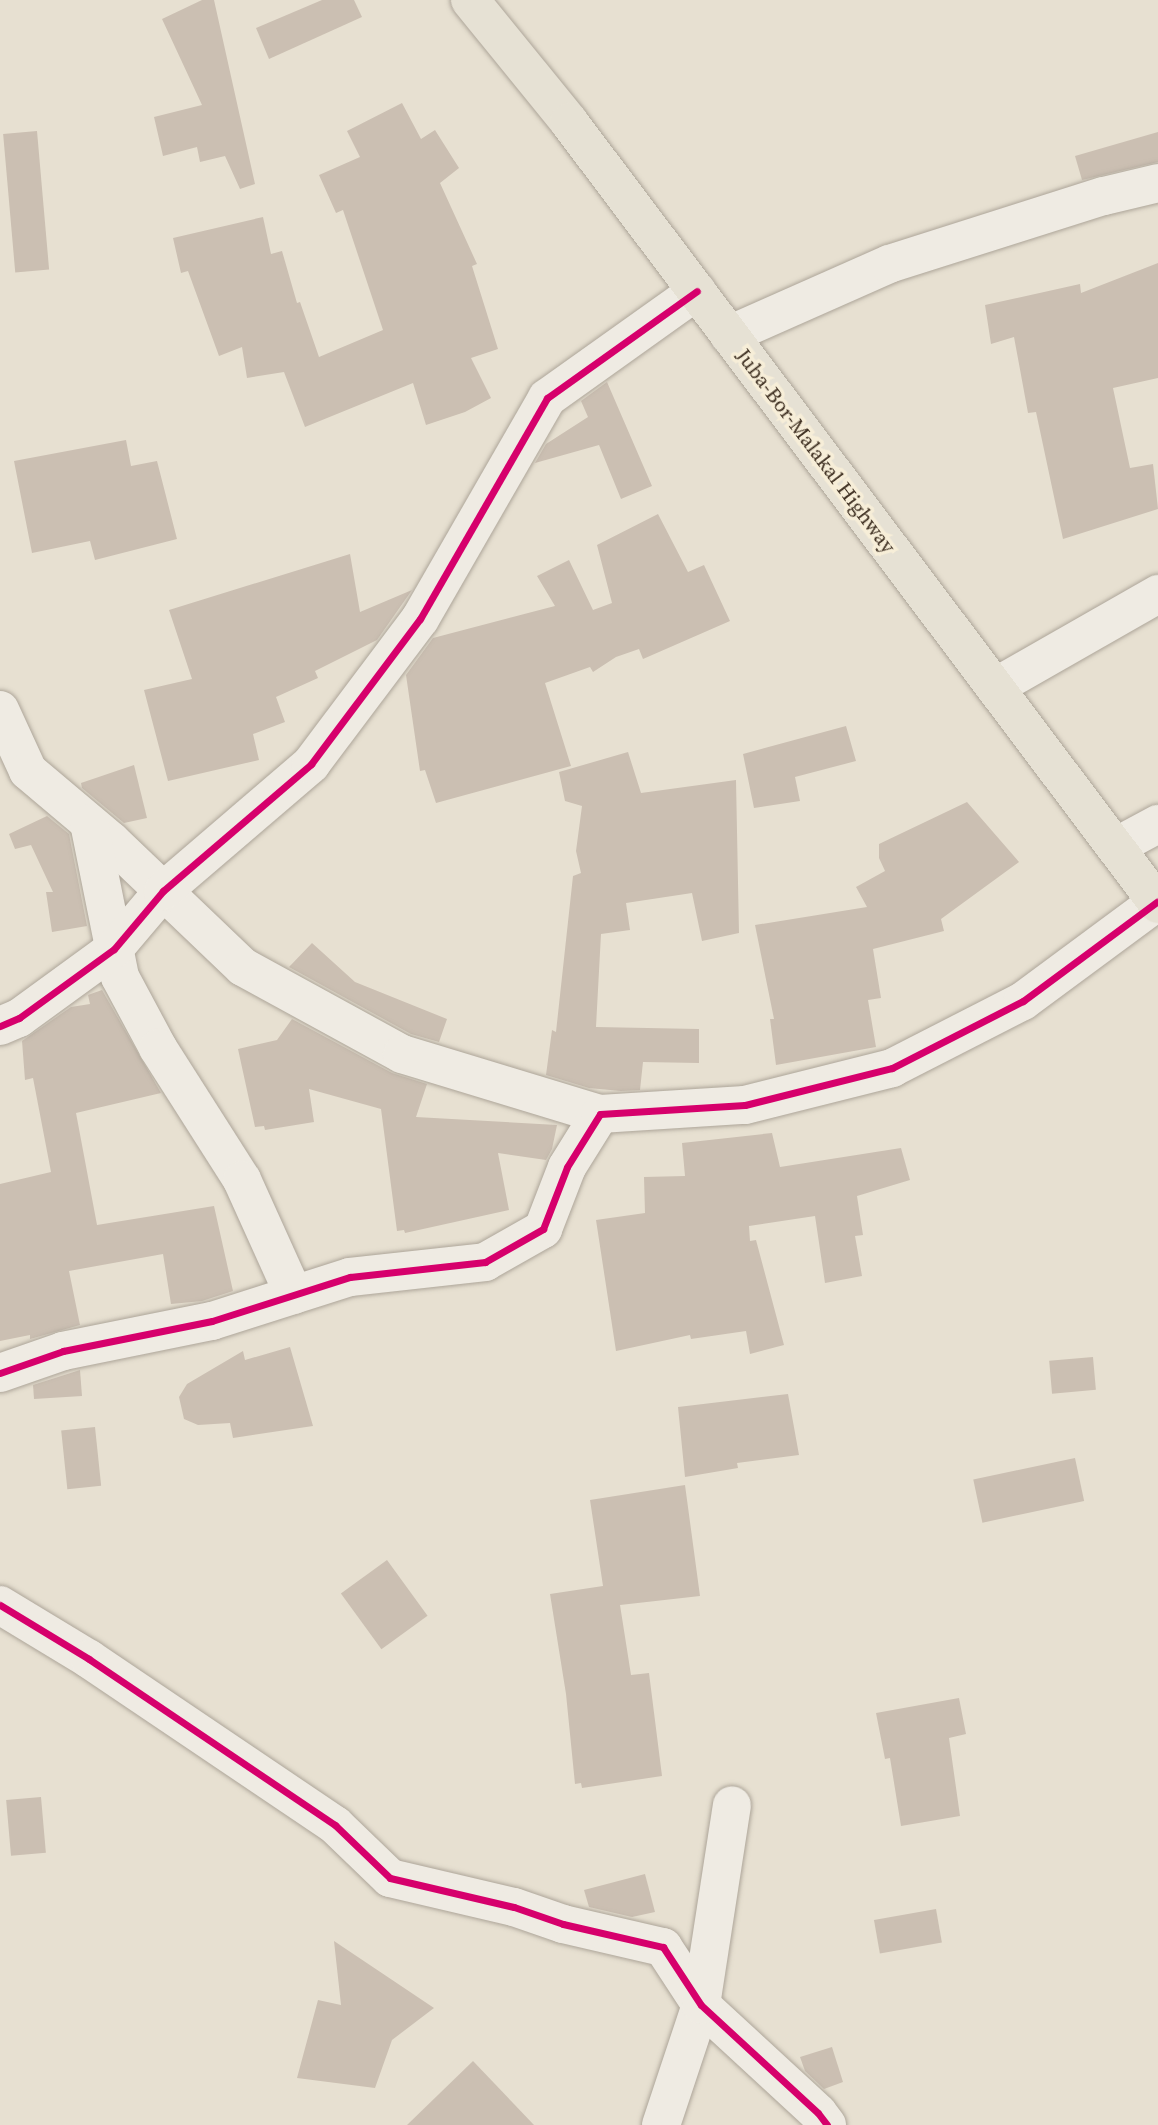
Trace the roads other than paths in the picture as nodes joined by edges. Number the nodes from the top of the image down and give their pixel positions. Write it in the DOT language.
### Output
graph roads {
  1 [pos="470,0"];
  2 [pos="1158,183"];
  3 [pos="697,291"];
  4 [pos="729,335"];
  5 [pos="1158,594"];
  6 [pos="995,687"];
  7 [pos="0,710"];
  8 [pos="89,823"];
  9 [pos="1158,824"];
  10 [pos="1117,846"];
  11 [pos="163,891"];
  12 [pos="1157,903"];
  13 [pos="114,949"];
  14 [pos="0,1026"];
  15 [pos="600,1114"];
  16 [pos="294,1295"];
  17 [pos="0,1373"];
  18 [pos="0,1605"];
  19 [pos="732,1805"];
  20 [pos="701,2004"];
  21 [pos="661,2125"];
  22 [pos="827,2125"];
  1 -- 3 [label="main road, Juba-Bor-Malakal Highway"];
  2 -- 4 [label="street"];
  3 -- 4 [label="main road, Juba-Bor-Malakal Highway"];
  3 -- 11 [label="street"];
  4 -- 6 [label="main road, Juba-Bor-Malakal Highway"];
  5 -- 6 [label="street"];
  6 -- 10 [label="main road, Juba-Bor-Malakal Highway"];
  7 -- 8 [label="street"];
  8 -- 11 [label="street"];
  8 -- 13 [label="street"];
  9 -- 10 [label="street"];
  10 -- 12 [label="main road, Juba-Bor-Malakal Highway"];
  11 -- 13 [label="street"];
  11 -- 15 [label="street"];
  12 -- 15 [label="street"];
  13 -- 14 [label="street"];
  13 -- 16 [label="street"];
  15 -- 16 [label="street"];
  16 -- 17 [label="street"];
  18 -- 20 [label="street"];
  19 -- 20 [label="street"];
  20 -- 21 [label="street"];
  20 -- 22 [label="street"];
}
